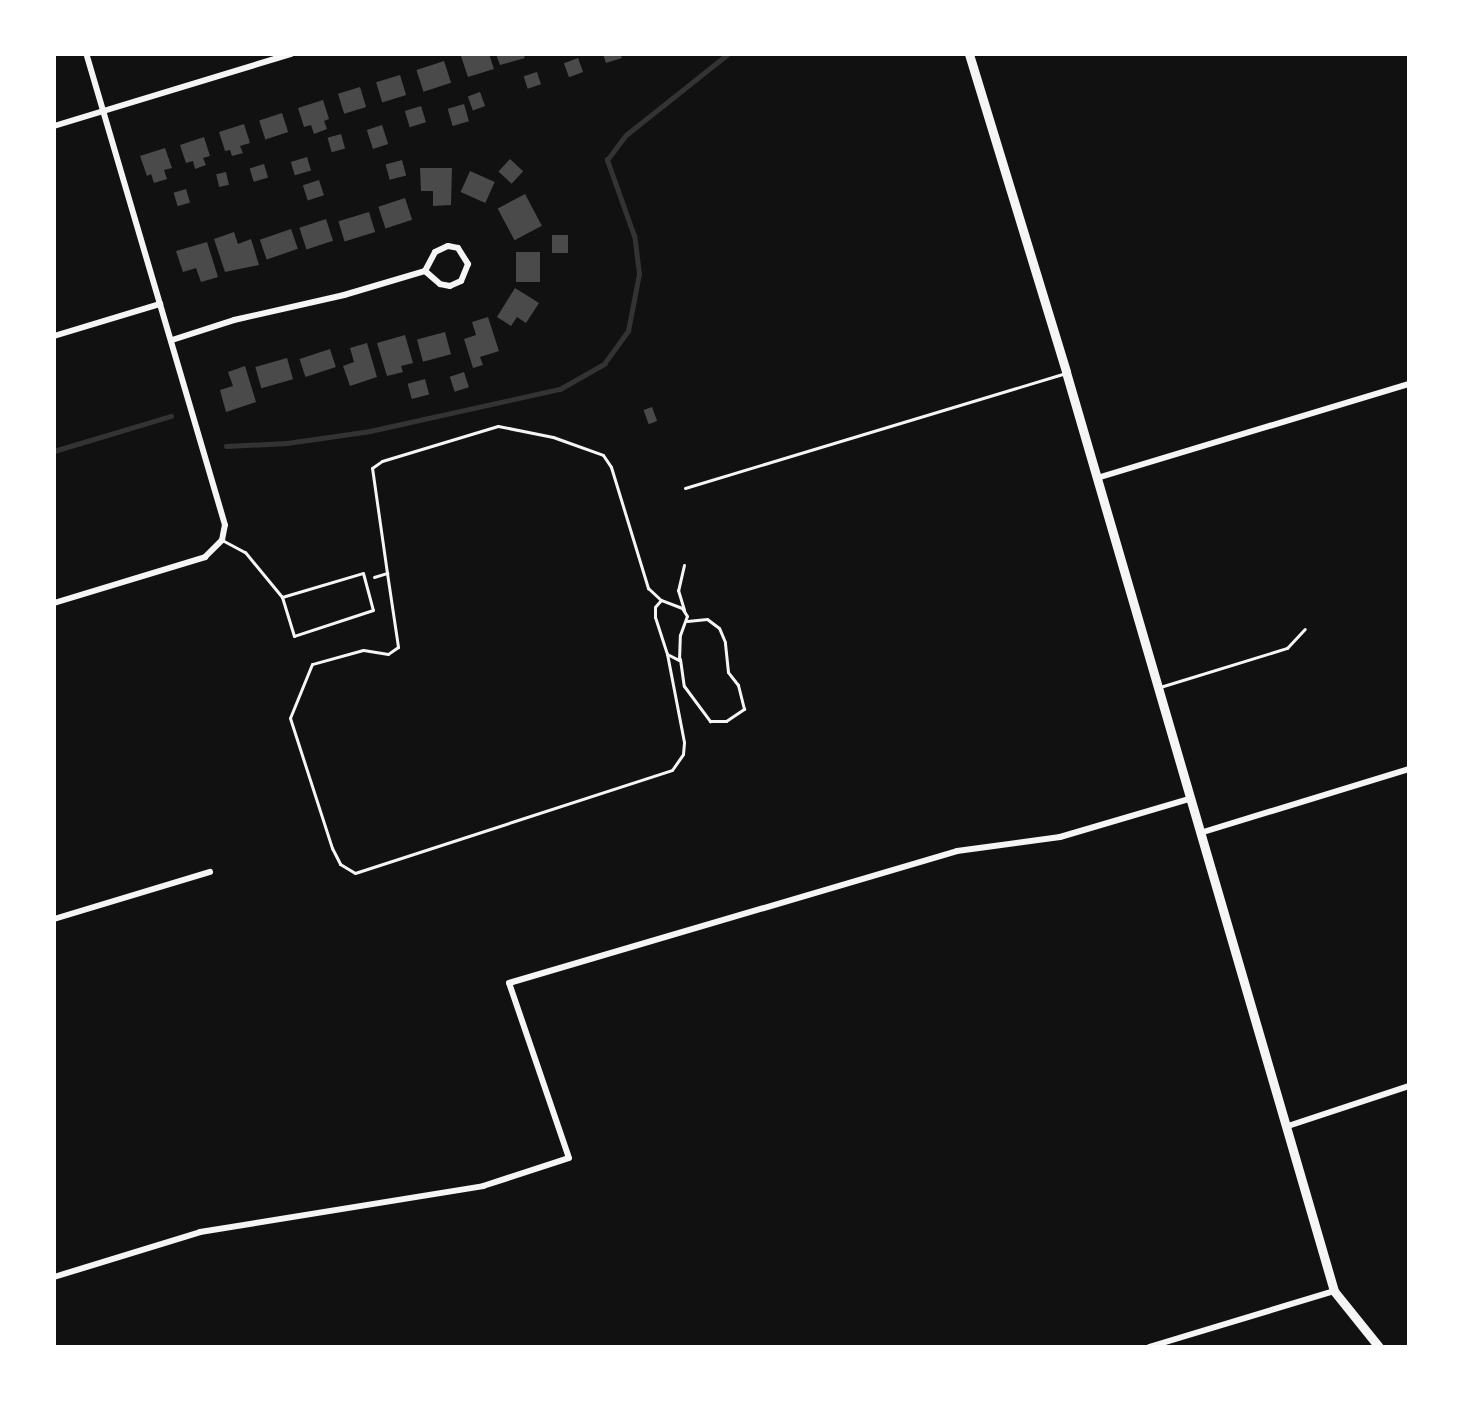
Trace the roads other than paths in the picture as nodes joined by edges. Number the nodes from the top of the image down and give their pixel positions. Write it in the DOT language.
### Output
graph roads {
  1 [pos="86,54"];
  2 [pos="291,54"];
  3 [pos="969,54"];
  4 [pos="104,111"];
  5 [pos="54,126"];
  6 [pos="425,271"];
  7 [pos="160,304"];
  8 [pos="54,336"];
  9 [pos="172,340"];
  10 [pos="1066,372"];
  11 [pos="1409,384"];
  12 [pos="1097,478"];
  13 [pos="685,488"];
  14 [pos="222,540"];
  15 [pos="282,597"];
  16 [pos="54,603"];
  17 [pos="1305,629"];
  18 [pos="1158,687"];
  19 [pos="1409,769"];
  20 [pos="1189,798"];
  21 [pos="1200,833"];
  22 [pos="210,872"];
  23 [pos="54,919"];
  24 [pos="1409,1086"];
  25 [pos="1288,1126"];
  26 [pos="54,1277"];
  27 [pos="1334,1292"];
  28 [pos="1149,1347"];
  29 [pos="1379,1347"];
  1 -- 4 [label="street"];
  2 -- 4 [label="street"];
  3 -- 10 [label="main road"];
  4 -- 5 [label="street"];
  4 -- 7 [label="street"];
  6 -- 6 [label="street"];
  6 -- 9 [label="street"];
  7 -- 8 [label="street"];
  7 -- 9 [label="street"];
  9 -- 14 [label="street"];
  10 -- 12 [label="main road"];
  10 -- 13 [label="lane"];
  11 -- 12 [label="street"];
  12 -- 18 [label="main road"];
  14 -- 15 [label="lane"];
  14 -- 16 [label="street"];
  15 -- 15 [label="lane"];
  17 -- 18 [label="lane"];
  18 -- 20 [label="main road"];
  19 -- 21 [label="street"];
  20 -- 21 [label="main road"];
  20 -- 26 [label="street"];
  21 -- 25 [label="main road"];
  22 -- 23 [label="street"];
  24 -- 25 [label="street"];
  25 -- 27 [label="main road"];
  27 -- 28 [label="street"];
  27 -- 29 [label="main road"];
}
